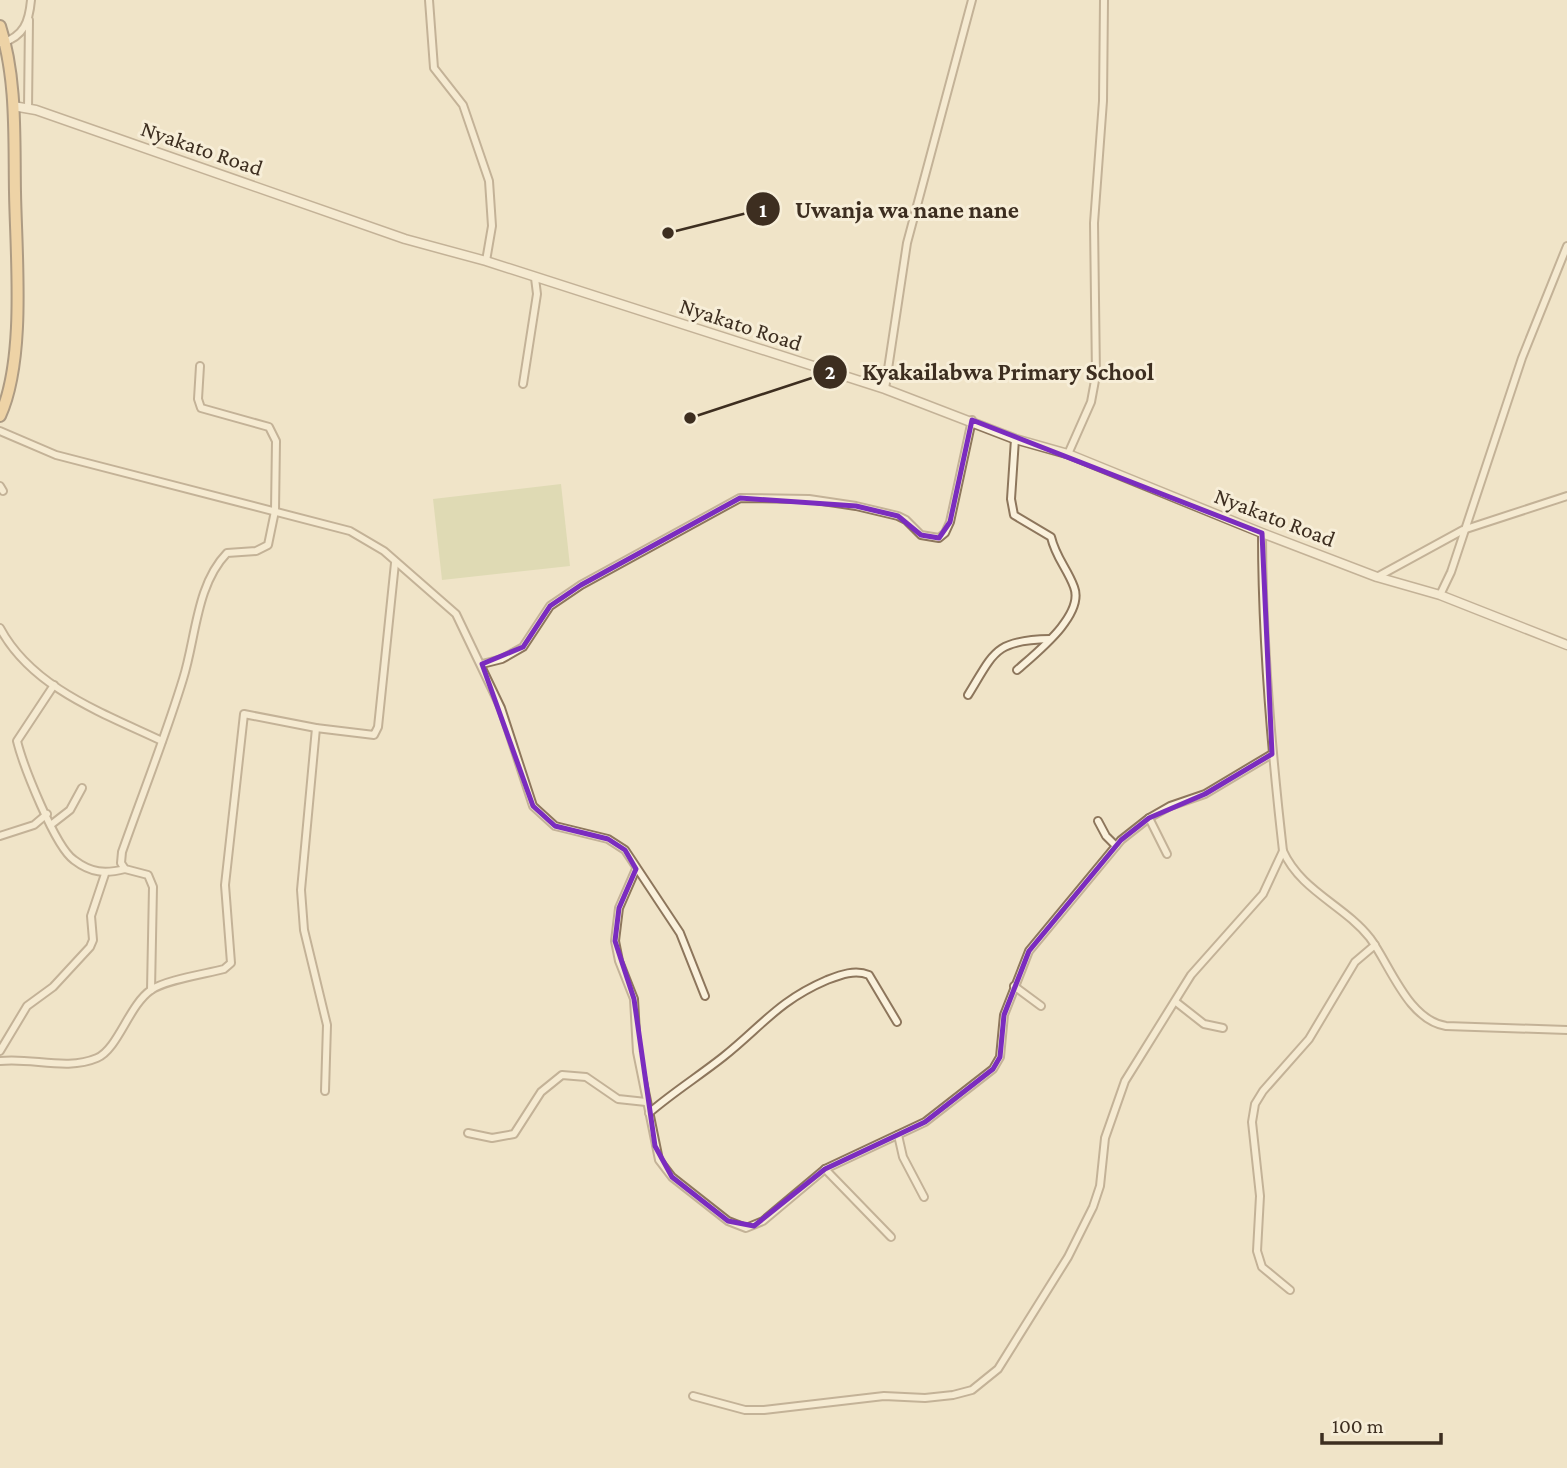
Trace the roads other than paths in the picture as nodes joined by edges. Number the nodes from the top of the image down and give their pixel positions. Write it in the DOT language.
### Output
graph roads {
  1 [pos="31,0"];
  2 [pos="429,0"];
  3 [pos="972,0"];
  4 [pos="1104,0"];
  5 [pos="30,20"];
  6 [pos="0,26"];
  7 [pos="3,43"];
  8 [pos="13,106"];
  9 [pos="28,108"];
  10 [pos="1567,246"];
  11 [pos="486,261"];
  12 [pos="535,278"];
  13 [pos="200,366"];
  14 [pos="523,384"];
  15 [pos="885,389"];
  16 [pos="0,416"];
  17 [pos="972,420"];
  18 [pos="0,431"];
  19 [pos="1015,439"];
  20 [pos="1068,454"];
  21 [pos="1567,496"];
  22 [pos="275,511"];
  23 [pos="1463,530"];
  24 [pos="1262,533"];
  25 [pos="395,563"];
  26 [pos="1377,577"];
  27 [pos="1440,595"];
  28 [pos="0,628"];
  29 [pos="1050,639"];
  30 [pos="1567,645"];
  31 [pos="482,664"];
  32 [pos="1017,670"];
  33 [pos="54,685"];
  34 [pos="968,695"];
  35 [pos="316,728"];
  36 [pos="162,741"];
  37 [pos="1272,754"];
  38 [pos="82,788"];
  39 [pos="47,814"];
  40 [pos="1149,818"];
  41 [pos="1098,821"];
  42 [pos="51,824"];
  43 [pos="0,836"];
  44 [pos="1116,846"];
  45 [pos="1283,851"];
  46 [pos="1167,854"];
  47 [pos="125,869"];
  48 [pos="636,869"];
  49 [pos="105,874"];
  50 [pos="1375,945"];
  51 [pos="1014,986"];
  52 [pos="151,990"];
  53 [pos="705,996"];
  54 [pos="1176,1002"];
  55 [pos="1041,1006"];
  56 [pos="897,1022"];
  57 [pos="1223,1028"];
  58 [pos="1567,1030"];
  59 [pos="0,1051"];
  60 [pos="0,1061"];
  61 [pos="325,1091"];
  62 [pos="646,1102"];
  63 [pos="649,1113"];
  64 [pos="468,1133"];
  65 [pos="898,1136"];
  66 [pos="825,1169"];
  67 [pos="924,1197"];
  68 [pos="891,1237"];
  69 [pos="1290,1290"];
  70 [pos="693,1396"];
  1 -- 5 [label="street"];
  2 -- 11 [label="street"];
  3 -- 15 [label="street"];
  4 -- 20 [label="street"];
  5 -- 7 [label="street"];
  5 -- 9 [label="street"];
  6 -- 7 [label="highway"];
  7 -- 8 [label="highway"];
  8 -- 9 [label="street, Nyakato Road"];
  8 -- 16 [label="highway"];
  9 -- 11 [label="street, Nyakato Road"];
  10 -- 23 [label="street"];
  11 -- 12 [label="street, Nyakato Road"];
  12 -- 14 [label="street"];
  12 -- 15 [label="street, Nyakato Road"];
  13 -- 22 [label="street"];
  15 -- 17 [label="street, Nyakato Road"];
  17 -- 19 [label="street, Nyakato Road"];
  17 -- 31 [label="street"];
  18 -- 22 [label="street"];
  19 -- 20 [label="street, Nyakato Road"];
  19 -- 29 [label="street"];
  20 -- 24 [label="street, Nyakato Road"];
  21 -- 23 [label="street"];
  22 -- 25 [label="street"];
  22 -- 36 [label="street"];
  23 -- 26 [label="street"];
  23 -- 27 [label="street"];
  24 -- 26 [label="street, Nyakato Road"];
  24 -- 37 [label="street"];
  25 -- 31 [label="street"];
  25 -- 35 [label="street"];
  26 -- 27 [label="street, Nyakato Road"];
  27 -- 30 [label="street, Nyakato Road"];
  28 -- 33 [label="street"];
  29 -- 32 [label="street"];
  29 -- 34 [label="street"];
  31 -- 48 [label="street"];
  33 -- 36 [label="street"];
  33 -- 39 [label="street"];
  35 -- 52 [label="street"];
  35 -- 61 [label="street"];
  36 -- 47 [label="street"];
  37 -- 40 [label="street"];
  37 -- 45 [label="street"];
  38 -- 42 [label="street"];
  39 -- 42 [label="street"];
  39 -- 43 [label="street"];
  40 -- 44 [label="street"];
  40 -- 46 [label="street"];
  41 -- 44 [label="street"];
  42 -- 49 [label="street"];
  44 -- 51 [label="street"];
  45 -- 50 [label="street"];
  45 -- 54 [label="street"];
  47 -- 49 [label="street"];
  47 -- 52 [label="street"];
  48 -- 53 [label="street"];
  48 -- 62 [label="street"];
  49 -- 59 [label="street"];
  50 -- 58 [label="street"];
  50 -- 69 [label="street"];
  51 -- 55 [label="street"];
  51 -- 65 [label="street"];
  52 -- 60 [label="street"];
  54 -- 57 [label="street"];
  54 -- 70 [label="street"];
  56 -- 63 [label="street"];
  62 -- 63 [label="street"];
  62 -- 64 [label="street"];
  63 -- 66 [label="street"];
  65 -- 66 [label="street"];
  65 -- 67 [label="street"];
  66 -- 68 [label="street"];
}
